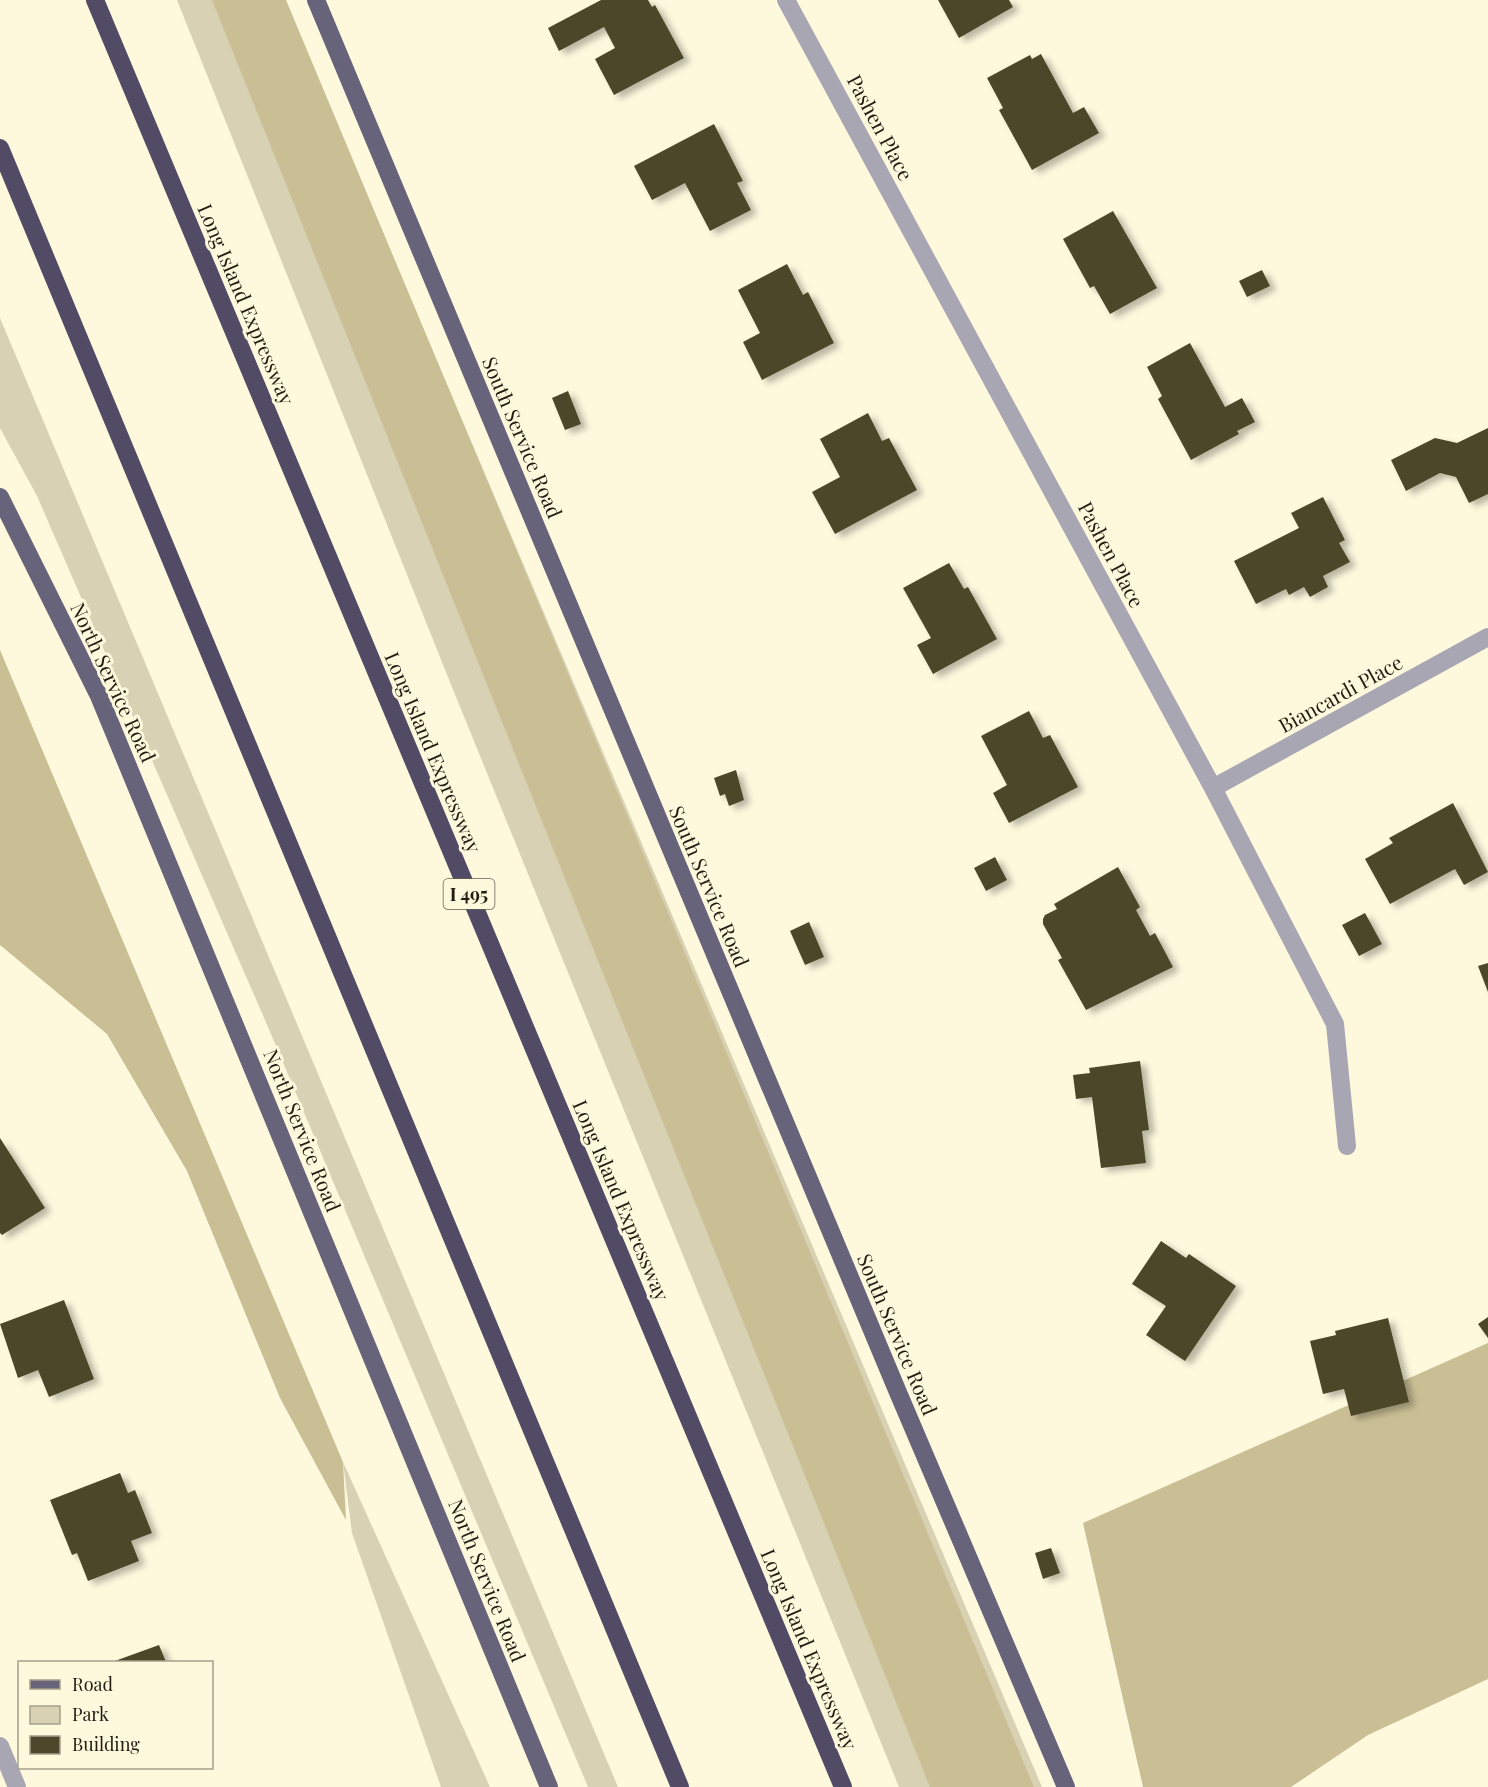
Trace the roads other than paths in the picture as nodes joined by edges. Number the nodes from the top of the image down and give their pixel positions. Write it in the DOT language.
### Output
graph roads {
  1 [pos="95,0"];
  2 [pos="316,0"];
  3 [pos="786,0"];
  4 [pos="0,148"];
  5 [pos="0,497"];
  6 [pos="1488,637"];
  7 [pos="1213,788"];
  8 [pos="1347,1146"];
  9 [pos="0,1746"];
  10 [pos="17,1787"];
  11 [pos="549,1787"];
  12 [pos="680,1787"];
  13 [pos="843,1787"];
  14 [pos="1066,1787"];
  1 -- 13 [label="highway, Long Island Expressway / I 495"];
  2 -- 14 [label="main road, South Service Road"];
  3 -- 7 [label="street, Pashen Place"];
  4 -- 12 [label="highway"];
  5 -- 11 [label="main road, North Service Road"];
  6 -- 7 [label="street, Biancardi Place"];
  7 -- 8 [label="street, Pashen Place"];
  9 -- 10 [label="street"];
}
